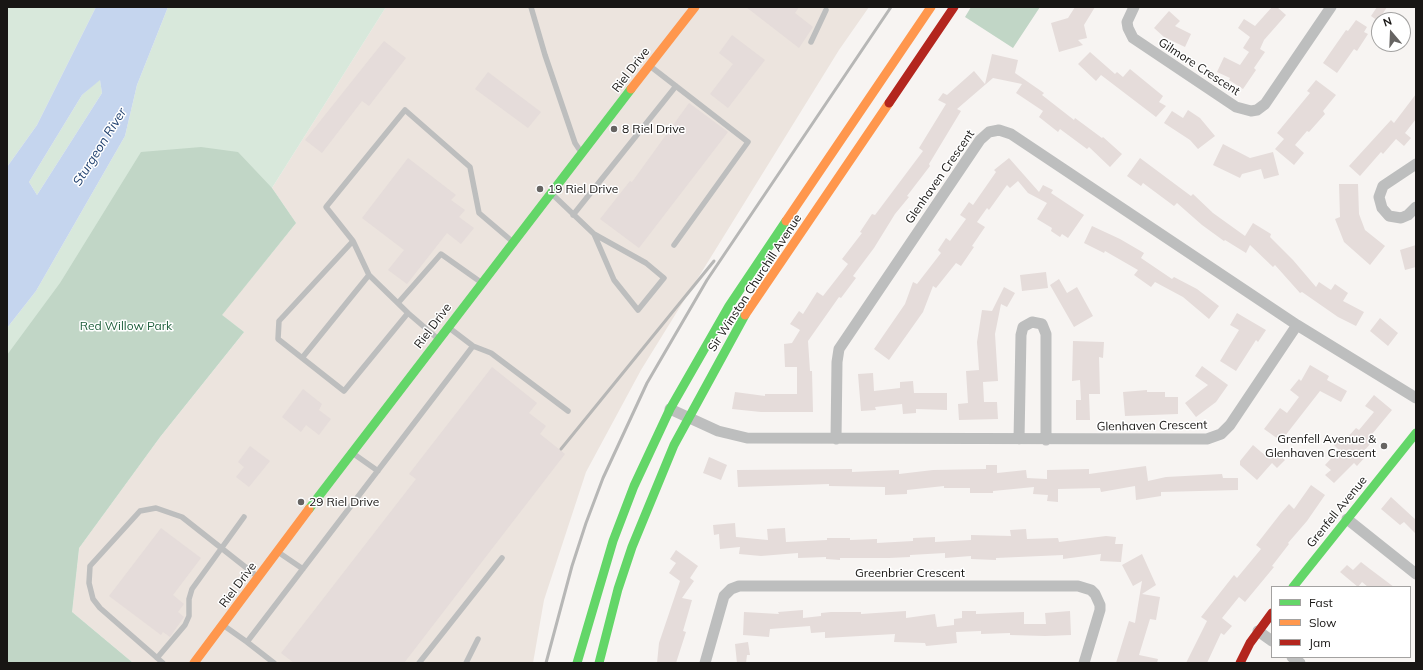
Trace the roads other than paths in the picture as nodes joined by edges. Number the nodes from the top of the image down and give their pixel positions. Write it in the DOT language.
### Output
graph roads {
  1 [pos="531,7"];
  2 [pos="695,7"];
  3 [pos="931,7"];
  4 [pos="954,7"];
  5 [pos="1134,7"];
  6 [pos="1330,7"];
  7 [pos="826,8"];
  8 [pos="811,42"];
  9 [pos="650,66"];
  10 [pos="676,86"];
  11 [pos="582,153"];
  12 [pos="1416,164"];
  13 [pos="551,193"];
  14 [pos="1416,207"];
  15 [pos="573,215"];
  16 [pos="594,234"];
  17 [pos="353,241"];
  18 [pos="513,242"];
  19 [pos="674,245"];
  20 [pos="369,274"];
  21 [pos="482,283"];
  22 [pos="398,303"];
  23 [pos="408,314"];
  24 [pos="1297,325"];
  25 [pos="448,327"];
  26 [pos="439,339"];
  27 [pos="473,346"];
  28 [pos="302,358"];
  29 [pos="1416,398"];
  30 [pos="670,409"];
  31 [pos="568,411"];
  32 [pos="688,417"];
  33 [pos="1416,433"];
  34 [pos="836,439"];
  35 [pos="1019,439"];
  36 [pos="1046,440"];
  37 [pos="351,452"];
  38 [pos="378,471"];
  39 [pos="244,518"];
  40 [pos="1347,519"];
  41 [pos="222,549"];
  42 [pos="277,552"];
  43 [pos="502,558"];
  44 [pos="303,569"];
  45 [pos="1416,574"];
  46 [pos="258,577"];
  47 [pos="1294,586"];
  48 [pos="1271,614"];
  49 [pos="223,624"];
  50 [pos="1258,631"];
  51 [pos="478,639"];
  52 [pos="1271,640"];
  53 [pos="247,642"];
  54 [pos="157,658"];
  55 [pos="163,663"];
  56 [pos="194,663"];
  57 [pos="274,663"];
  58 [pos="419,663"];
  59 [pos="466,663"];
  60 [pos="577,663"];
  61 [pos="599,663"];
  62 [pos="705,663"];
  63 [pos="1084,663"];
  64 [pos="1240,663"];
  1 -- 11 [label="lane"];
  2 -- 9 [label="main road, Riel Drive"];
  3 -- 30 [label="main road, Sir Winston Churchill Avenue"];
  4 -- 32 [label="main road, Sir Winston Churchill Avenue"];
  5 -- 6 [label="street, Gilmore Crescent"];
  7 -- 8 [label="lane"];
  9 -- 10 [label="lane"];
  9 -- 11 [label="main road, Riel Drive"];
  10 -- 15 [label="lane"];
  10 -- 19 [label="lane"];
  11 -- 13 [label="main road, Riel Drive"];
  12 -- 14 [label="street"];
  13 -- 15 [label="lane"];
  13 -- 18 [label="main road, Riel Drive"];
  15 -- 16 [label="lane"];
  16 -- 16 [label="lane"];
  17 -- 18 [label="lane"];
  17 -- 20 [label="lane"];
  17 -- 28 [label="lane"];
  18 -- 21 [label="main road, Riel Drive"];
  20 -- 22 [label="lane"];
  20 -- 28 [label="lane"];
  21 -- 22 [label="lane"];
  21 -- 25 [label="main road, Riel Drive"];
  22 -- 23 [label="lane"];
  23 -- 26 [label="lane"];
  23 -- 28 [label="lane"];
  24 -- 29 [label="street, Glenhaven Crescent"];
  24 -- 34 [label="street, Glenhaven Crescent"];
  24 -- 36 [label="street, Glenhaven Crescent"];
  25 -- 26 [label="main road, Riel Drive"];
  25 -- 27 [label="lane"];
  26 -- 37 [label="main road, Riel Drive"];
  27 -- 31 [label="lane"];
  27 -- 38 [label="lane"];
  30 -- 32 [label="street, Glenhaven Crescent"];
  30 -- 60 [label="main road, Sir Winston Churchill Avenue"];
  32 -- 34 [label="street, Glenhaven Crescent"];
  32 -- 61 [label="main road, Sir Winston Churchill Avenue"];
  33 -- 40 [label="main road, Grenfell Avenue"];
  34 -- 35 [label="street, Glenhaven Crescent"];
  35 -- 36 [label="street, Glenhaven Crescent"];
  35 -- 36 [label="street"];
  37 -- 38 [label="lane"];
  37 -- 42 [label="main road, Riel Drive"];
  38 -- 44 [label="lane"];
  39 -- 41 [label="lane"];
  40 -- 45 [label="street"];
  40 -- 47 [label="main road, Grenfell Avenue"];
  41 -- 46 [label="lane"];
  41 -- 54 [label="lane"];
  41 -- 54 [label="lane"];
  42 -- 44 [label="lane"];
  42 -- 46 [label="main road, Riel Drive"];
  43 -- 58 [label="lane"];
  44 -- 53 [label="lane"];
  46 -- 49 [label="main road, Riel Drive"];
  48 -- 50 [label="main road"];
  49 -- 53 [label="lane"];
  49 -- 56 [label="main road, Riel Drive"];
  50 -- 52 [label="street"];
  50 -- 64 [label="main road"];
  51 -- 59 [label="lane"];
  53 -- 57 [label="lane"];
  54 -- 55 [label="lane"];
  62 -- 63 [label="street, Greenbrier Crescent"];
}
